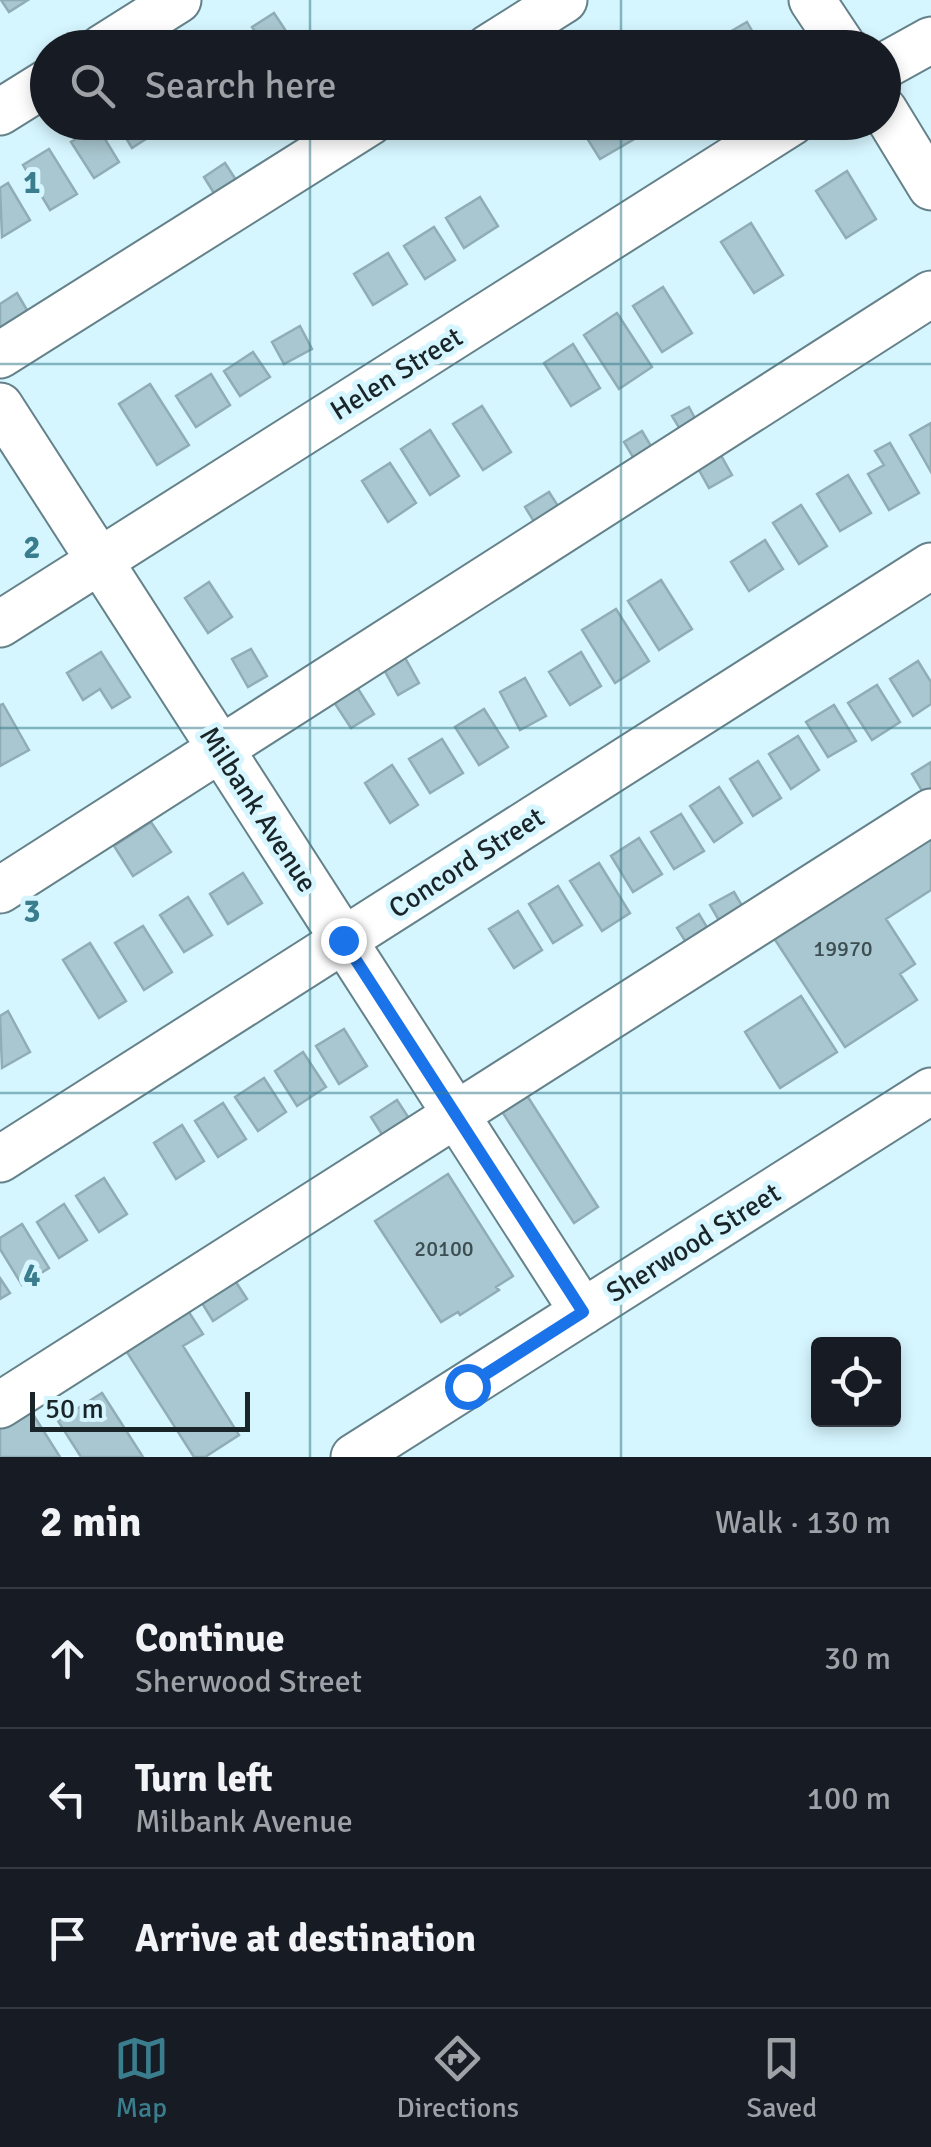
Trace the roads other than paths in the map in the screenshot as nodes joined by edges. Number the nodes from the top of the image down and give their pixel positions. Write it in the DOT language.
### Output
graph roads {
  1 [pos="178,0"];
  2 [pos="564,0"];
  3 [pos="812,0"];
  4 [pos="130,30"];
  5 [pos="516,30"];
  6 [pos="832,30"];
  7 [pos="931,40"];
  8 [pos="901,57"];
  9 [pos="30,93"];
  10 [pos="0,112"];
  11 [pos="901,138"];
  12 [pos="342,140"];
  13 [pos="764,140"];
  14 [pos="931,187"];
  15 [pos="931,294"];
  16 [pos="0,356"];
  17 [pos="0,406"];
  18 [pos="101,560"];
  19 [pos="931,566"];
  20 [pos="0,624"];
  21 [pos="220,750"];
  22 [pos="931,812"];
  23 [pos="0,890"];
  24 [pos="343,940"];
  25 [pos="931,1091"];
  26 [pos="456,1115"];
  27 [pos="0,1159"];
  28 [pos="583,1312"];
  29 [pos="0,1406"];
  30 [pos="354,1457"];
  1 -- 4 [label="street"];
  2 -- 5 [label="street"];
  3 -- 6 [label="street"];
  7 -- 8 [label="street"];
  9 -- 10 [label="street"];
  11 -- 14 [label="street"];
  12 -- 16 [label="street"];
  13 -- 18 [label="street, Helen Street"];
  15 -- 21 [label="street"];
  17 -- 18 [label="street, Milbank Avenue"];
  18 -- 20 [label="street, Helen Street"];
  18 -- 21 [label="street, Milbank Avenue"];
  19 -- 24 [label="street, Concord Street"];
  21 -- 23 [label="street"];
  21 -- 24 [label="street, Milbank Avenue"];
  22 -- 26 [label="street"];
  24 -- 26 [label="street, Milbank Avenue"];
  24 -- 27 [label="street, Concord Street"];
  25 -- 28 [label="street, Sherwood Street"];
  26 -- 28 [label="street, Milbank Avenue"];
  26 -- 29 [label="street"];
  28 -- 30 [label="street, Sherwood Street"];
}
